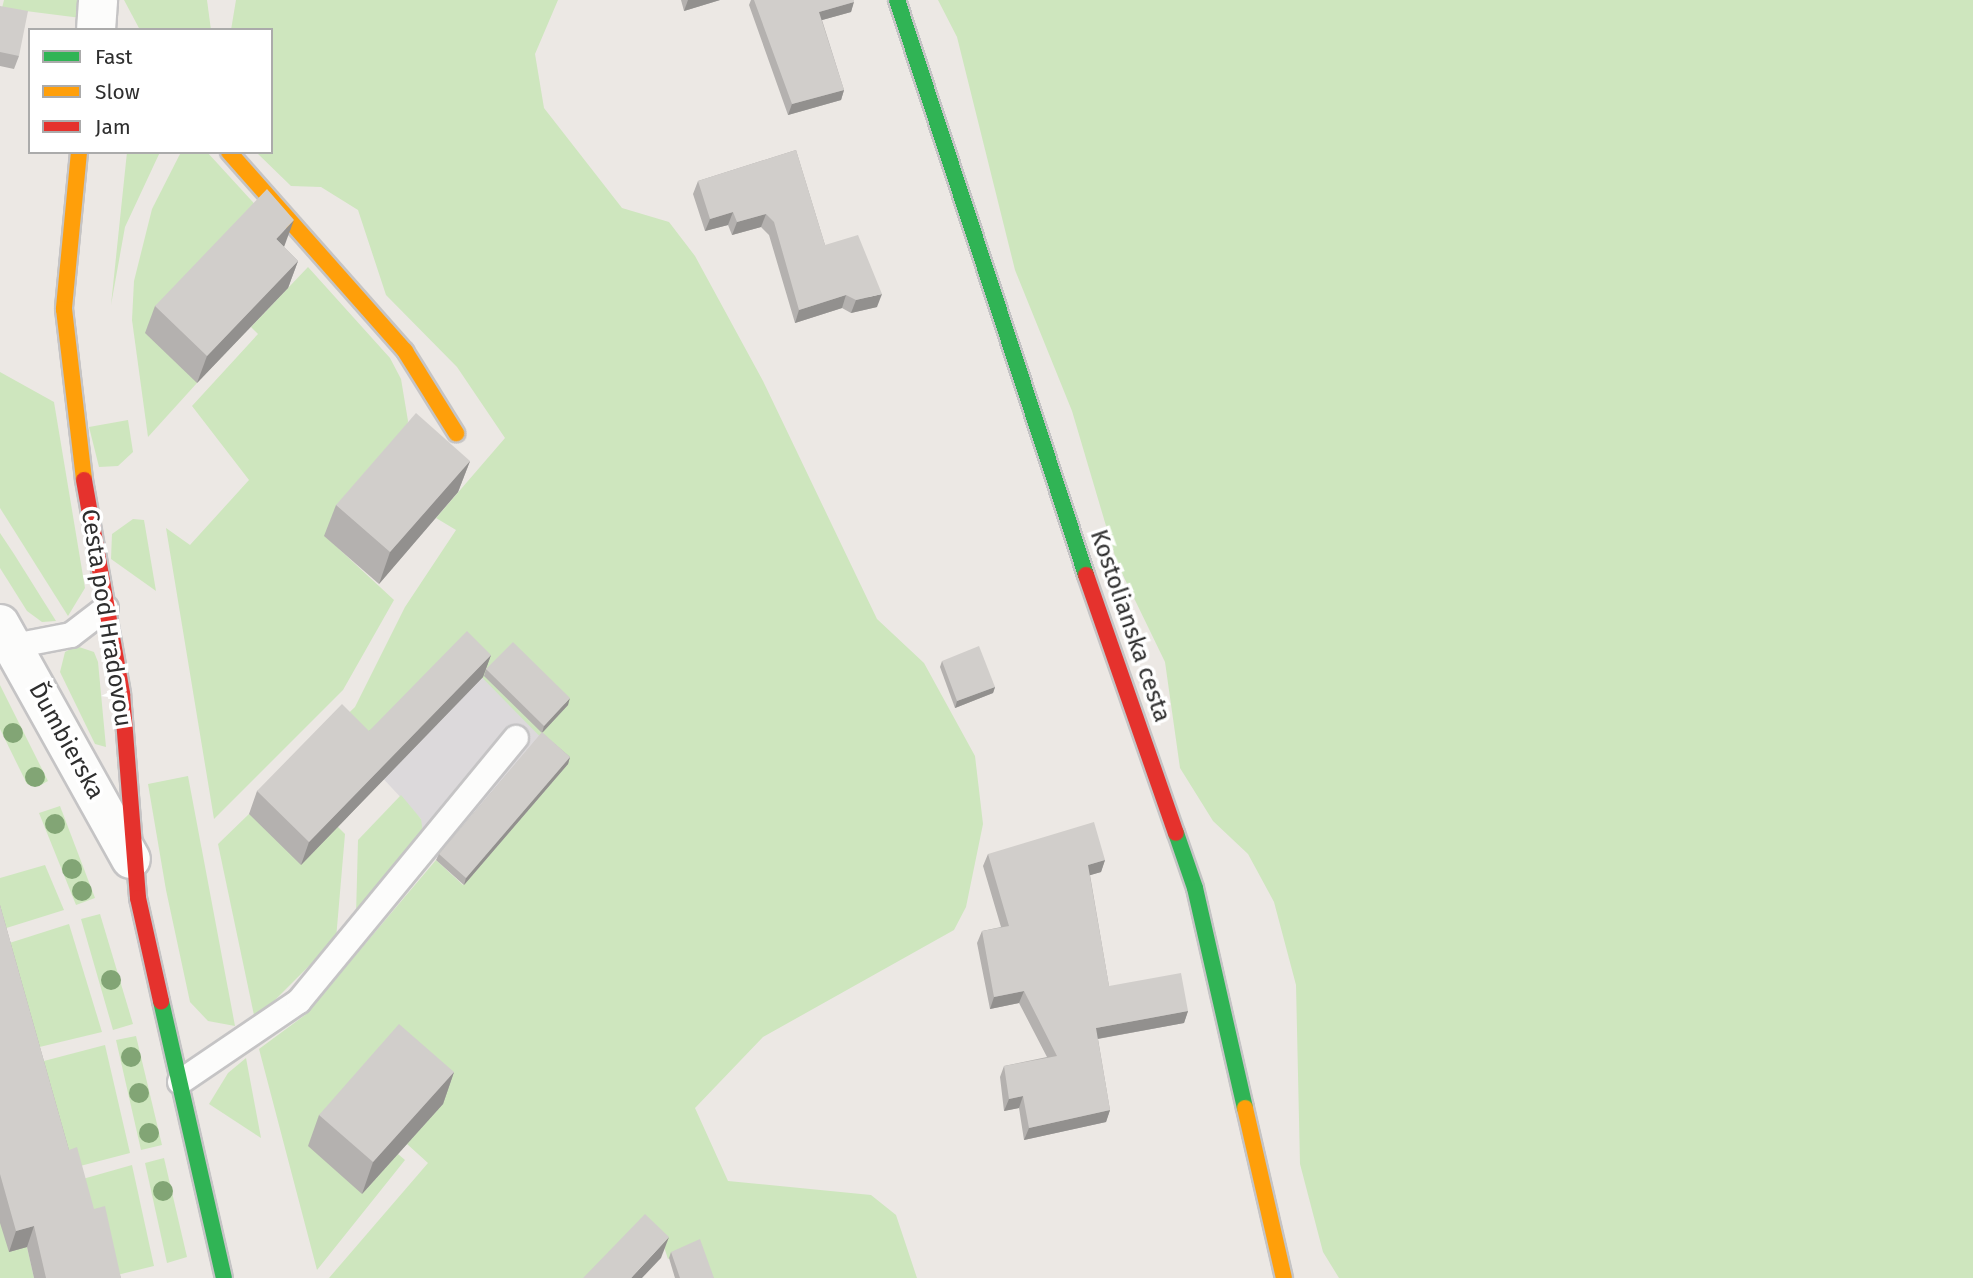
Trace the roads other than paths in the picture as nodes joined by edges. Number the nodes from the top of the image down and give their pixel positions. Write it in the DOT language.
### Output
graph roads {
  1 [pos="98,0"];
  2 [pos="897,0"];
  3 [pos="96,28"];
  4 [pos="79,154"];
  5 [pos="231,154"];
  6 [pos="456,433"];
  7 [pos="106,608"];
  8 [pos="7,635"];
  9 [pos="516,738"];
  10 [pos="131,859"];
  11 [pos="180,1082"];
  12 [pos="225,1278"];
  13 [pos="1284,1278"];
  1 -- 3 [label="street"];
  2 -- 13 [label="street, Kostolianska cesta"];
  4 -- 7 [label="street, Cesta pod Hradovou"];
  5 -- 6 [label="street"];
  7 -- 8 [label="lane"];
  7 -- 10 [label="street, Cesta pod Hradovou"];
  8 -- 10 [label="street, Ďumbierska"];
  9 -- 11 [label="lane"];
  10 -- 11 [label="street, Cesta pod Hradovou"];
  11 -- 12 [label="street, Cesta pod Hradovou"];
}
